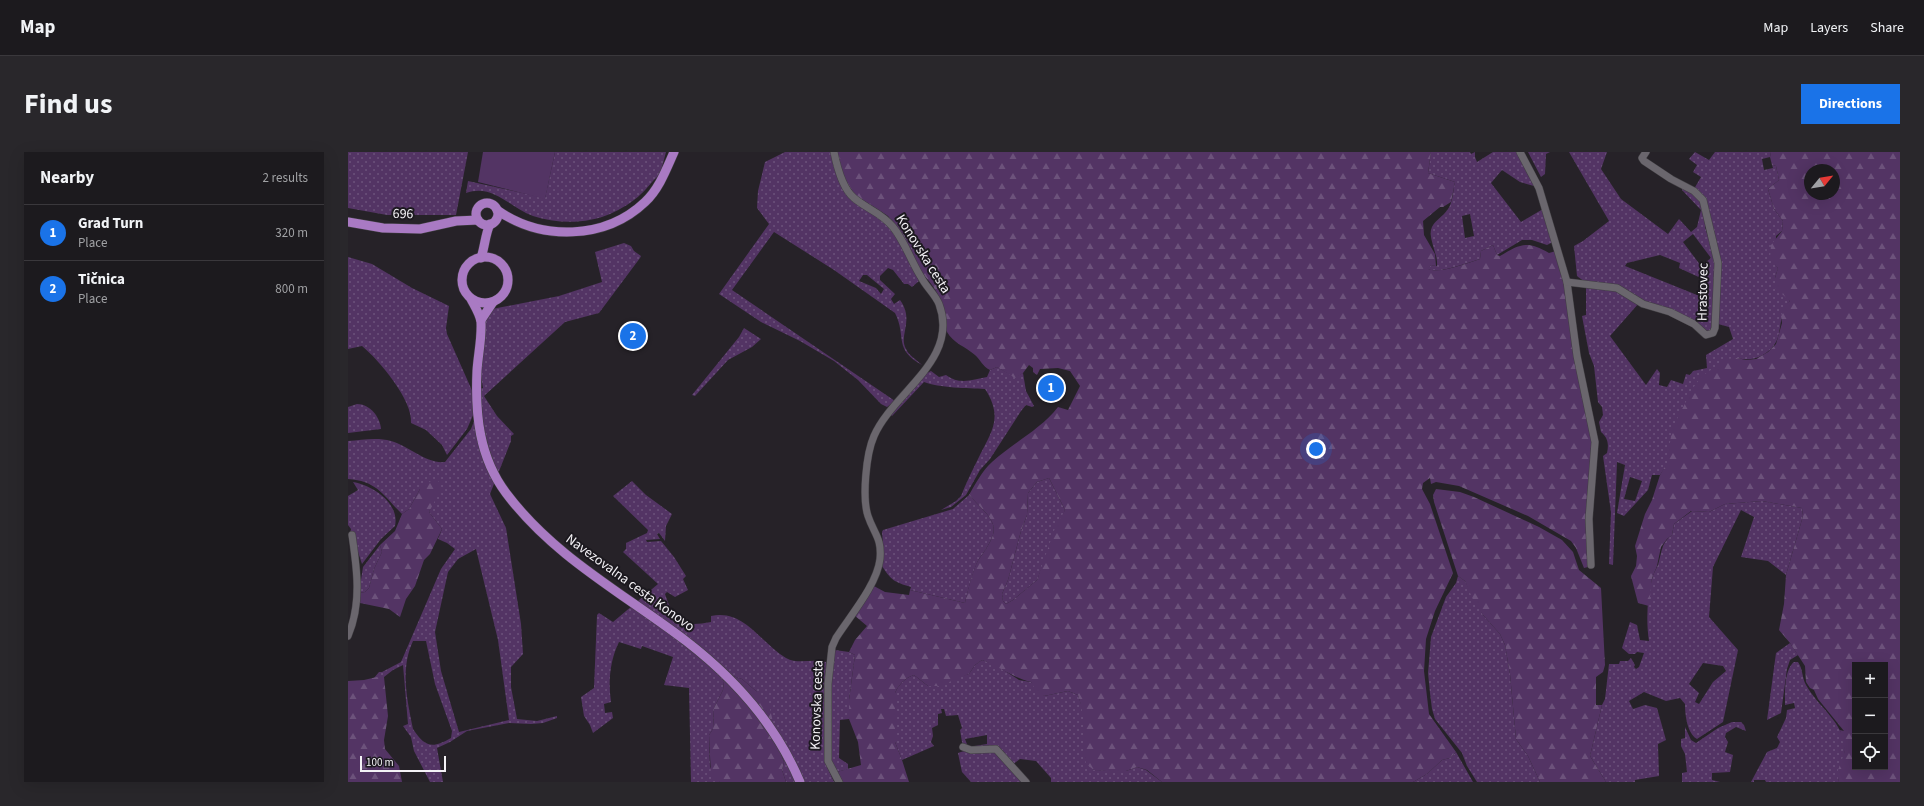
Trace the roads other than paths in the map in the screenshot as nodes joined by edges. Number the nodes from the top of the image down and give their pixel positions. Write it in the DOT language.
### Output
graph roads {
  1 [pos="674,152"];
  2 [pos="834,152"];
  3 [pos="1520,152"];
  4 [pos="1646,152"];
  5 [pos="477,209"];
  6 [pos="497,210"];
  7 [pos="511,220"];
  8 [pos="456,221"];
  9 [pos="348,222"];
  10 [pos="486,224"];
  11 [pos="485,248"];
  12 [pos="481,258"];
  13 [pos="496,260"];
  14 [pos="1567,282"];
  15 [pos="471,299"];
  16 [pos="493,302"];
  17 [pos="481,320"];
  18 [pos="352,535"];
  19 [pos="1591,565"];
  20 [pos="348,636"];
  21 [pos="963,747"];
  22 [pos="800,782"];
  23 [pos="839,782"];
  24 [pos="1026,782"];
  1 -- 7 [label="main road, 696 / 696"];
  2 -- 23 [label="street, Konovska cesta"];
  3 -- 14 [label="street"];
  4 -- 14 [label="street, Hrastovec"];
  5 -- 6 [label="main road, 696 / 696"];
  5 -- 8 [label="main road, 696 / 696"];
  5 -- 10 [label="main road"];
  6 -- 7 [label="main road, 696 / 696"];
  6 -- 10 [label="main road"];
  7 -- 10 [label="main road, 696 / 696"];
  8 -- 9 [label="main road, 696 / 696"];
  8 -- 10 [label="main road, 696 / 696"];
  10 -- 11 [label="main road"];
  11 -- 12 [label="main road"];
  11 -- 13 [label="main road, Navezovalna cesta Konovo"];
  12 -- 13 [label="main road"];
  12 -- 15 [label="main road, Navezovalna cesta Konovo"];
  13 -- 16 [label="main road, Navezovalna cesta Konovo"];
  14 -- 19 [label="street"];
  15 -- 16 [label="main road"];
  15 -- 17 [label="main road, Navezovalna cesta Konovo"];
  16 -- 17 [label="main road, Navezovalna cesta Konovo"];
  17 -- 22 [label="main road, Navezovalna cesta Konovo"];
  18 -- 20 [label="street"];
  21 -- 24 [label="street"];
}
